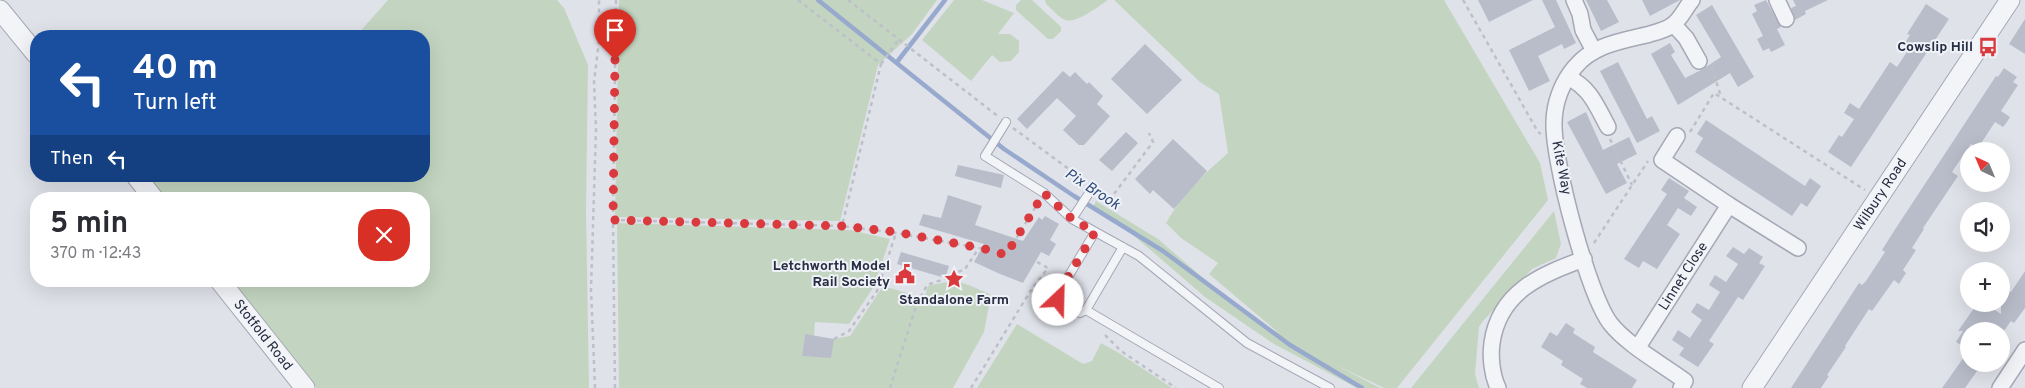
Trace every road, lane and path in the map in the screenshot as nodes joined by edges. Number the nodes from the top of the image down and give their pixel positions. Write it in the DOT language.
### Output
graph roads {
  1 [pos="599,0"];
  2 [pos="616,0"];
  3 [pos="798,0"];
  4 [pos="848,0"];
  5 [pos="1463,0"];
  6 [pos="1574,0"];
  7 [pos="1777,0"];
  8 [pos="2010,0"];
  9 [pos="1690,1"];
  10 [pos="0,10"];
  11 [pos="1786,19"];
  12 [pos="1674,25"];
  13 [pos="900,39"];
  14 [pos="30,47"];
  15 [pos="1594,51"];
  16 [pos="1699,61"];
  17 [pos="881,64"];
  18 [pos="1568,77"];
  19 [pos="1722,99"];
  20 [pos="1006,122"];
  21 [pos="1608,127"];
  22 [pos="1148,133"];
  23 [pos="1676,136"];
  24 [pos="1556,146"];
  25 [pos="1662,160"];
  26 [pos="141,182"];
  27 [pos="1632,185"];
  28 [pos="1093,187"];
  29 [pos="149,192"];
  30 [pos="1044,193"];
  31 [pos="1879,198"];
  32 [pos="1729,205"];
  33 [pos="1072,219"];
  34 [pos="613,220"];
  35 [pos="842,226"];
  36 [pos="896,232"];
  37 [pos="1095,232"];
  38 [pos="1123,247"];
  39 [pos="978,248"];
  40 [pos="1798,248"];
  41 [pos="1584,259"];
  42 [pos="225,287"];
  43 [pos="1031,290"];
  44 [pos="1086,310"];
  45 [pos="834,339"];
  46 [pos="1638,347"];
  47 [pos="2025,350"];
  48 [pos="305,388"];
  49 [pos="595,388"];
  50 [pos="615,388"];
  51 [pos="890,388"];
  52 [pos="970,388"];
  53 [pos="1218,388"];
  54 [pos="1330,388"];
  55 [pos="1498,388"];
  56 [pos="1681,388"];
  57 [pos="1752,388"];
  58 [pos="2000,388"];
  1 -- 49 [label="path"];
  2 -- 34 [label="path"];
  3 -- 17 [label="path"];
  4 -- 13 [label="path"];
  5 -- 24 [label="path"];
  6 -- 15 [label="street"];
  7 -- 11 [label="street"];
  8 -- 31 [label="street, Wilbury Road"];
  9 -- 12 [label="street"];
  10 -- 14 [label="street"];
  12 -- 15 [label="street, Kite Way"];
  12 -- 16 [label="street"];
  13 -- 17 [label="path"];
  13 -- 20 [label="path"];
  15 -- 18 [label="street, Kite Way"];
  16 -- 19 [label="path"];
  17 -- 35 [label="path"];
  18 -- 21 [label="street"];
  18 -- 24 [label="street, Kite Way"];
  19 -- 23 [label="path"];
  19 -- 31 [label="path"];
  20 -- 28 [label="path"];
  20 -- 30 [label="lane"];
  21 -- 27 [label="path"];
  22 -- 28 [label="path"];
  23 -- 25 [label="street"];
  24 -- 41 [label="street, Kite Way"];
  25 -- 27 [label="path"];
  25 -- 32 [label="street"];
  26 -- 29 [label="street"];
  27 -- 41 [label="path"];
  28 -- 33 [label="lane"];
  30 -- 33 [label="lane"];
  30 -- 39 [label="path"];
  31 -- 57 [label="street, Wilbury Road"];
  32 -- 40 [label="street"];
  32 -- 46 [label="street, Linnet Close"];
  33 -- 37 [label="lane"];
  34 -- 35 [label="path"];
  34 -- 50 [label="path"];
  35 -- 36 [label="path"];
  36 -- 39 [label="path"];
  36 -- 45 [label="path"];
  37 -- 38 [label="lane"];
  37 -- 44 [label="lane"];
  38 -- 44 [label="lane"];
  38 -- 54 [label="lane"];
  39 -- 51 [label="path"];
  41 -- 46 [label="street, Kite Way"];
  41 -- 55 [label="street"];
  42 -- 48 [label="street, Stotfold Road"];
  43 -- 52 [label="path"];
  44 -- 53 [label="lane"];
  46 -- 56 [label="street, Kite Way"];
  47 -- 58 [label="street"];
}
